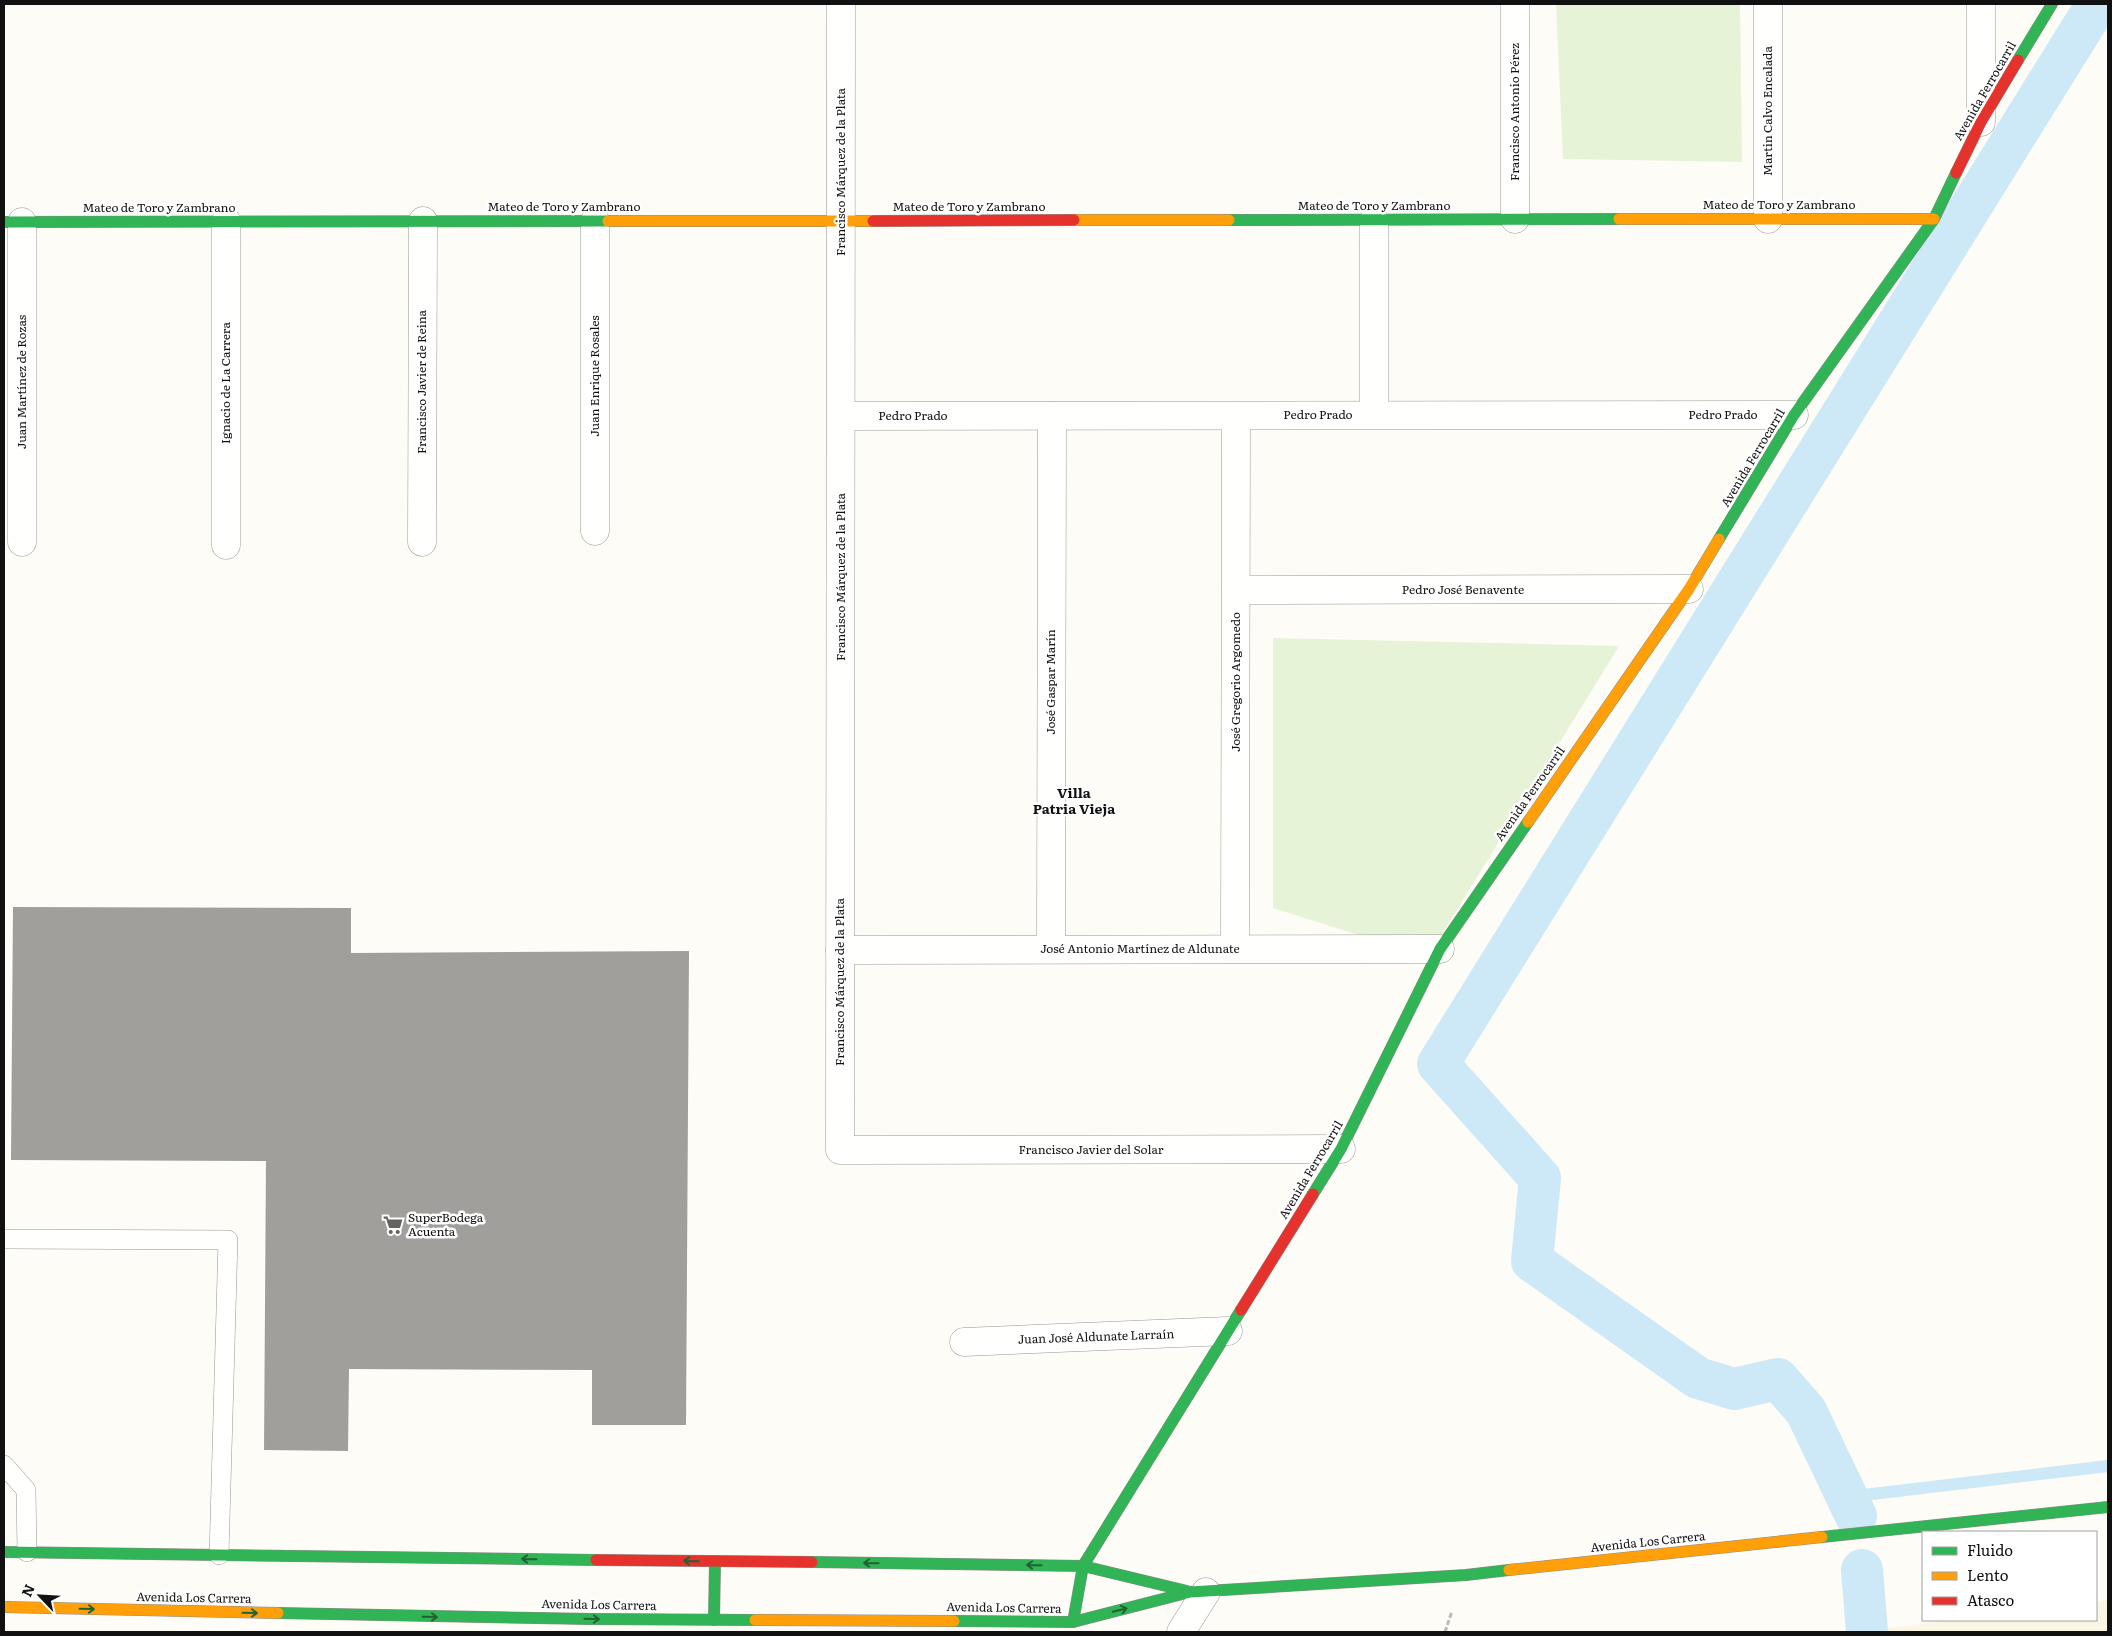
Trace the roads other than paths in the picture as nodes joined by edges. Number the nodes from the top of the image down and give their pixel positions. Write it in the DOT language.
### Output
graph roads {
  1 [pos="841,4"];
  2 [pos="1515,4"];
  3 [pos="1768,4"];
  4 [pos="1981,4"];
  5 [pos="2052,4"];
  6 [pos="1981,122"];
  7 [pos="1515,219"];
  8 [pos="1768,219"];
  9 [pos="1934,219"];
  10 [pos="1374,220"];
  11 [pos="226,221"];
  12 [pos="423,221"];
  13 [pos="595,221"];
  14 [pos="841,221"];
  15 [pos="13,222"];
  16 [pos="1374,415"];
  17 [pos="1794,415"];
  18 [pos="841,416"];
  19 [pos="1052,416"];
  20 [pos="1236,416"];
  21 [pos="595,531"];
  22 [pos="22,542"];
  23 [pos="422,542"];
  24 [pos="226,545"];
  25 [pos="1689,589"];
  26 [pos="1236,590"];
  27 [pos="1235,948"];
  28 [pos="1051,949"];
  29 [pos="1440,949"];
  30 [pos="840,950"];
  31 [pos="840,1150"];
  32 [pos="1342,1150"];
  33 [pos="4,1239"];
  34 [pos="1228,1332"];
  35 [pos="964,1342"];
  36 [pos="4,1465"];
  37 [pos="2108,1507"];
  38 [pos="4,1552"];
  39 [pos="27,1552"];
  40 [pos="218,1555"];
  41 [pos="715,1561"];
  42 [pos="1083,1566"];
  43 [pos="1198,1592"];
  44 [pos="4,1607"];
  45 [pos="714,1620"];
  46 [pos="1073,1622"];
  47 [pos="405,1624"];
  48 [pos="1181,1632"];
  1 -- 14 [label="street, Francisco Márquez de la Plata"];
  2 -- 7 [label="street, Francisco Antonio Pérez"];
  3 -- 8 [label="street, Martin Calvo Encalada"];
  4 -- 6 [label="street"];
  5 -- 6 [label="street, Avenida Ferrocarril"];
  6 -- 9 [label="street, Avenida Ferrocarril"];
  7 -- 8 [label="street, Mateo de Toro y Zambrano"];
  7 -- 10 [label="street, Mateo de Toro y Zambrano"];
  8 -- 9 [label="street, Mateo de Toro y Zambrano"];
  9 -- 17 [label="street, Avenida Ferrocarril"];
  10 -- 14 [label="street, Mateo de Toro y Zambrano"];
  10 -- 16 [label="street"];
  11 -- 12 [label="street, Mateo de Toro y Zambrano"];
  11 -- 15 [label="street, Mateo de Toro y Zambrano"];
  11 -- 24 [label="street, Ignacio de La Carrera"];
  12 -- 13 [label="street, Mateo de Toro y Zambrano"];
  12 -- 23 [label="street, Francisco Javier de Reina"];
  13 -- 14 [label="street, Mateo de Toro y Zambrano"];
  13 -- 21 [label="street, Juan Enrique Rosales"];
  14 -- 18 [label="street, Francisco Márquez de la Plata"];
  15 -- 22 [label="street, Juan Martínez de Rozas"];
  16 -- 17 [label="street, Pedro Prado"];
  16 -- 20 [label="street, Pedro Prado"];
  17 -- 25 [label="street, Avenida Ferrocarril"];
  18 -- 19 [label="street, Pedro Prado"];
  18 -- 30 [label="street, Francisco Márquez de la Plata"];
  19 -- 20 [label="street, Pedro Prado"];
  19 -- 28 [label="street, José Gaspar Marín"];
  20 -- 26 [label="street, José Gregorio Argomedo"];
  25 -- 26 [label="street, Pedro José Benavente"];
  25 -- 29 [label="street, Avenida Ferrocarril"];
  26 -- 27 [label="street, José Gregorio Argomedo"];
  27 -- 28 [label="street, José Antonio Martínez de Aldunate"];
  27 -- 29 [label="street, José Antonio Martínez de Aldunate"];
  28 -- 30 [label="street, José Antonio Martínez de Aldunate"];
  29 -- 32 [label="street, Avenida Ferrocarril"];
  30 -- 31 [label="street, Francisco Márquez de la Plata"];
  31 -- 32 [label="street, Francisco Javier del Solar"];
  32 -- 34 [label="street, Avenida Ferrocarril"];
  33 -- 40 [label="lane"];
  34 -- 35 [label="street, Juan José Aldunate Larraín"];
  34 -- 42 [label="street, Avenida Ferrocarril"];
  36 -- 39 [label="lane"];
  37 -- 43 [label="street, Avenida Los Carrera"];
  38 -- 39 [label="street, Avenida Los Carrera"];
  39 -- 40 [label="street, Avenida Los Carrera"];
  41 -- 40 [label="street, Avenida Los Carrera, one-way"];
  42 -- 41 [label="street, Avenida Los Carrera, one-way"];
  41 -- 45 [label="street"];
  42 -- 43 [label="street, Avenida Los Carrera"];
  42 -- 46 [label="street, Avenida Ferrocarril"];
  46 -- 43 [label="street, Avenida Los Carrera, one-way"];
  43 -- 48 [label="street"];
  44 -- 47 [label="street, Avenida Los Carrera, one-way"];
  45 -- 46 [label="street, Avenida Los Carrera"];
  47 -- 45 [label="street, Avenida Los Carrera, one-way"];
}
